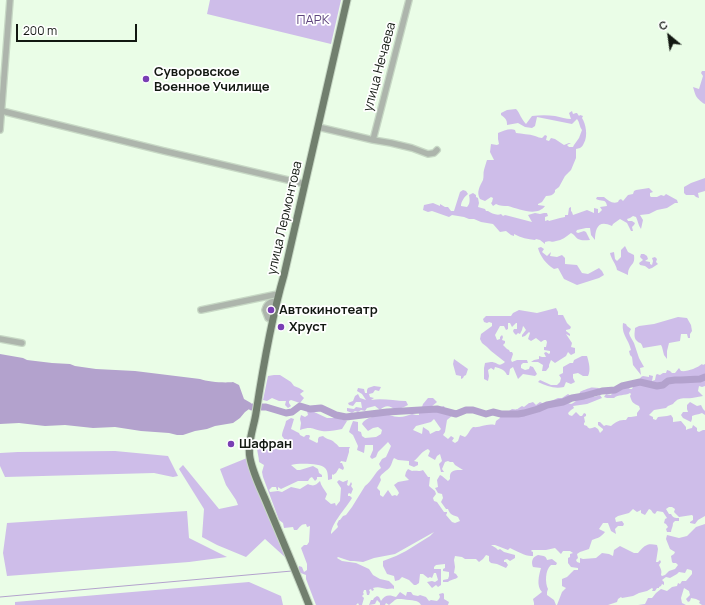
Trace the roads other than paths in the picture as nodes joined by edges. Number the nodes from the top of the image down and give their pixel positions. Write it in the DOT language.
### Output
graph roads {
  1 [pos="10,0"];
  2 [pos="347,0"];
  3 [pos="409,0"];
  4 [pos="2,111"];
  5 [pos="318,127"];
  6 [pos="0,130"];
  7 [pos="373,140"];
  8 [pos="437,150"];
  9 [pos="305,184"];
  10 [pos="278,298"];
  11 [pos="202,310"];
  12 [pos="0,339"];
  13 [pos="22,343"];
  14 [pos="309,605"];
  1 -- 4 [label="street"];
  2 -- 5 [label="main road, улица Лермонтова"];
  3 -- 7 [label="street, улица Нечаева"];
  4 -- 6 [label="street"];
  4 -- 9 [label="street"];
  5 -- 7 [label="street"];
  5 -- 9 [label="main road, улица Лермонтова"];
  7 -- 8 [label="street"];
  9 -- 10 [label="main road, улица Лермонтова"];
  10 -- 11 [label="street"];
  10 -- 14 [label="main road, улица Лермонтова"];
  12 -- 13 [label="street"];
}
